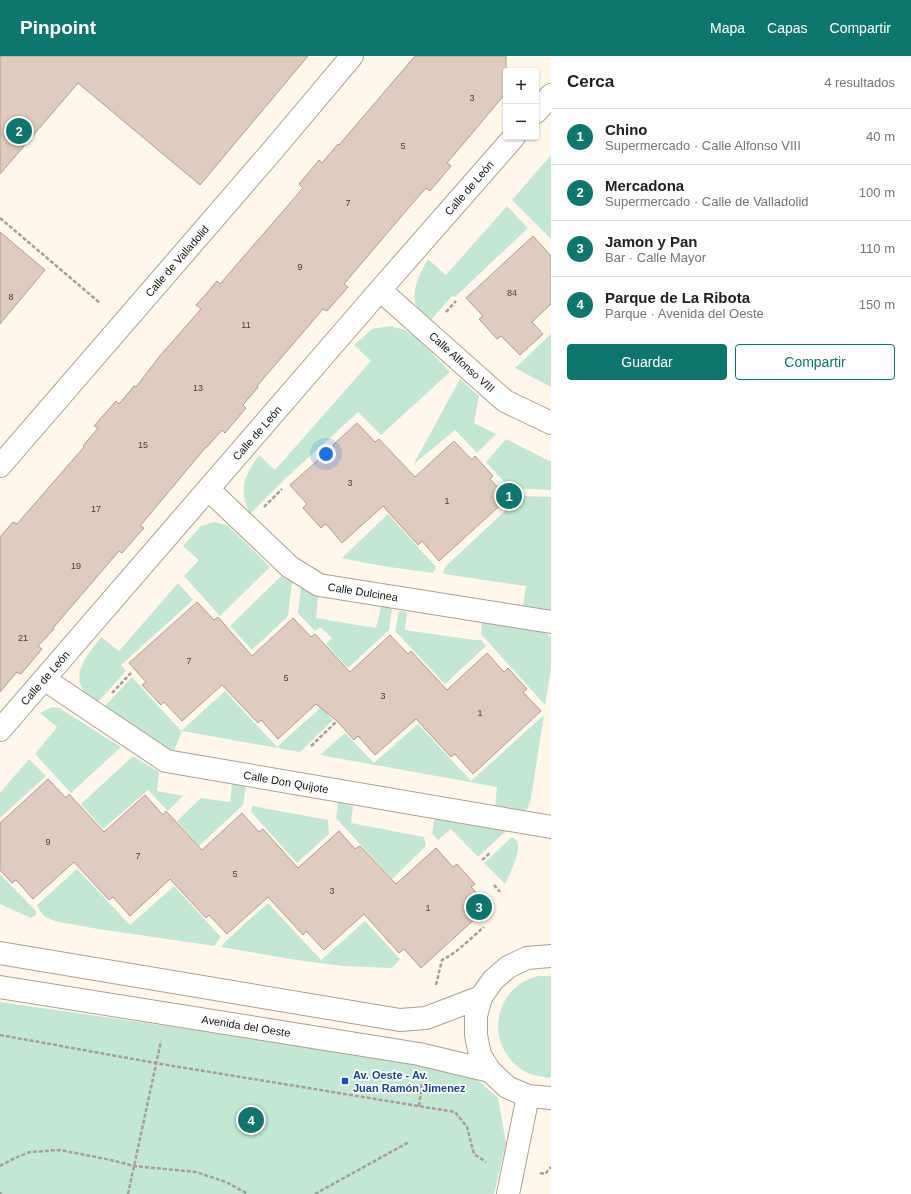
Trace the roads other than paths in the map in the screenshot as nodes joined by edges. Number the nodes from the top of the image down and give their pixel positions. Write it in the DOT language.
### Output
graph roads {
  1 [pos="352,56"];
  2 [pos="551,95"];
  3 [pos="539,109"];
  4 [pos="511,140"];
  5 [pos="380,290"];
  6 [pos="551,423"];
  7 [pos="0,466"];
  8 [pos="208,489"];
  9 [pos="551,622"];
  10 [pos="44,679"];
  11 [pos="0,730"];
  12 [pos="551,827"];
  13 [pos="550,952"];
  14 [pos="0,953"];
  15 [pos="0,987"];
  16 [pos="481,998"];
  17 [pos="490,1071"];
  18 [pos="528,1096"];
  19 [pos="551,1098"];
  20 [pos="508,1194"];
  1 -- 7 [label="street, Calle de Valladolid"];
  2 -- 3 [label="street"];
  4 -- 5 [label="street, Calle de León"];
  5 -- 6 [label="street, Calle Alfonso VIII"];
  5 -- 8 [label="street, Calle de León"];
  8 -- 9 [label="street, Calle Dulcinea"];
  8 -- 10 [label="street, Calle de León"];
  10 -- 11 [label="street, Calle de León"];
  10 -- 12 [label="street, Calle Don Quijote"];
  13 -- 16 [label="street"];
  14 -- 16 [label="street"];
  15 -- 17 [label="street, Avenida del Oeste"];
  16 -- 17 [label="street"];
  17 -- 18 [label="street"];
  18 -- 19 [label="street"];
  18 -- 20 [label="street"];
}
